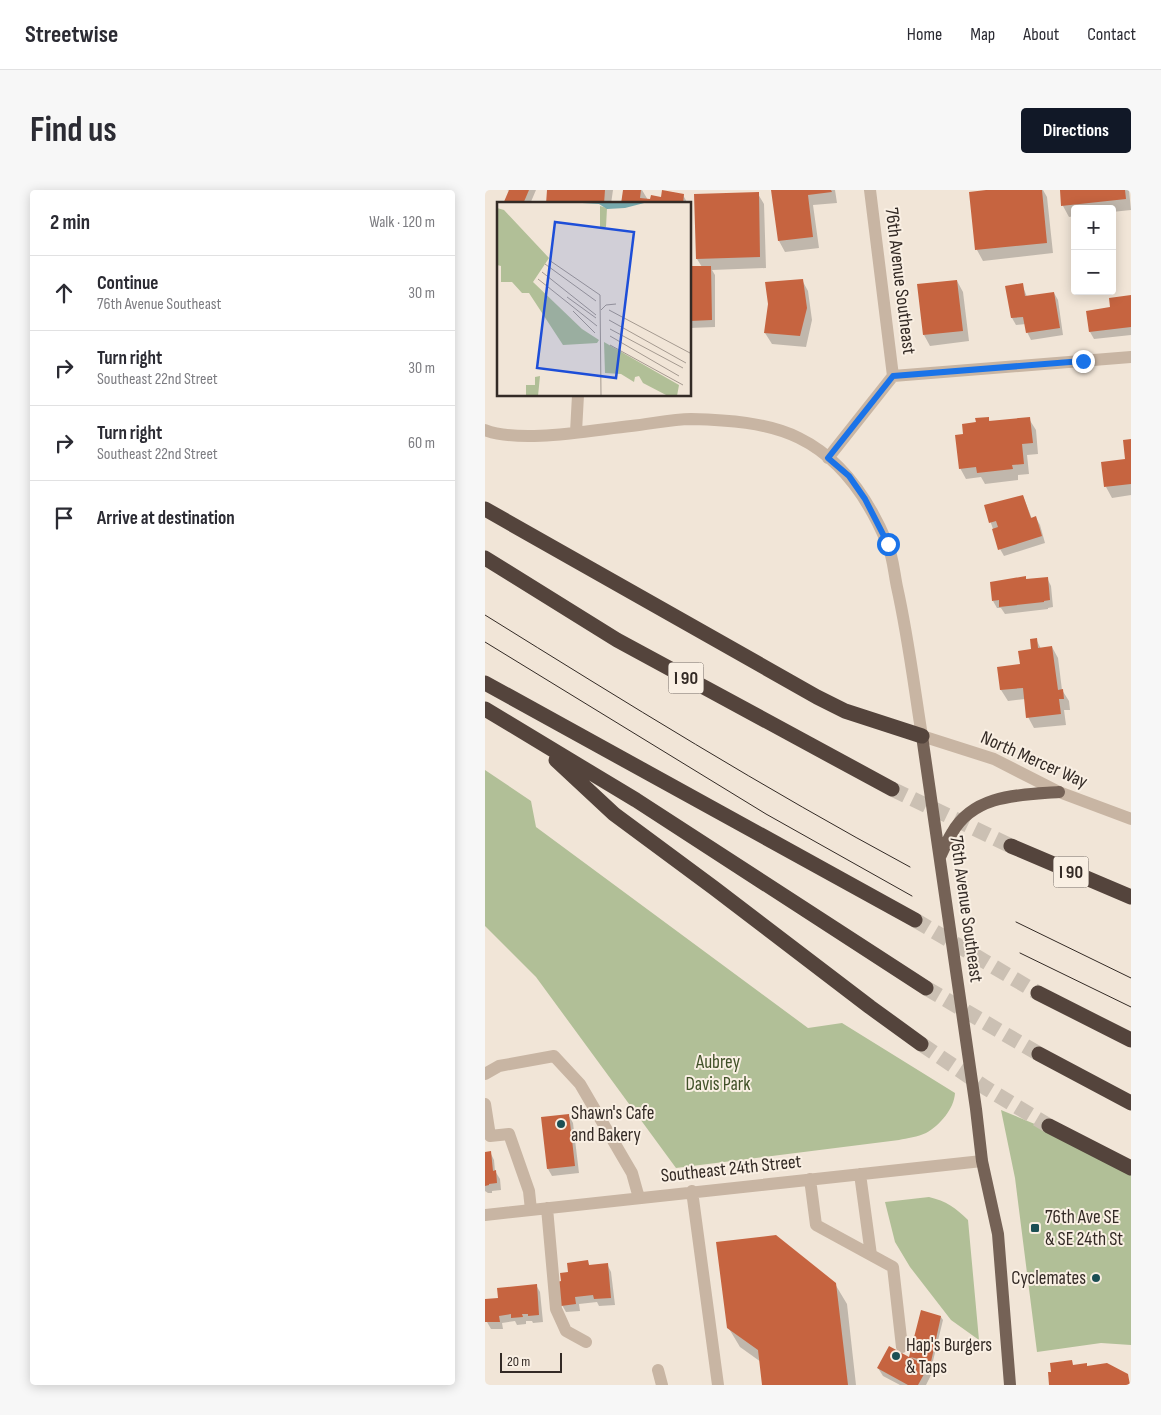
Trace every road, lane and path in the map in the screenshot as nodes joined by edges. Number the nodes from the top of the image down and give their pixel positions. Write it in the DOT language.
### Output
graph roads {
  1 [pos="870,190"];
  2 [pos="1131,357"];
  3 [pos="893,376"];
  4 [pos="578,396"];
  5 [pos="485,430"];
  6 [pos="576,432"];
  7 [pos="828,458"];
  8 [pos="485,510"];
  9 [pos="485,558"];
  10 [pos="485,683"];
  11 [pos="485,709"];
  12 [pos="922,736"];
  13 [pos="537,741"];
  14 [pos="892,789"];
  15 [pos="1059,792"];
  16 [pos="1131,819"];
  17 [pos="1011,846"];
  18 [pos="940,858"];
  19 [pos="1131,897"];
  20 [pos="915,920"];
  21 [pos="926,988"];
  22 [pos="1038,993"];
  23 [pos="1131,1040"];
  24 [pos="921,1044"];
  25 [pos="1039,1054"];
  26 [pos="485,1074"];
  27 [pos="485,1104"];
  28 [pos="1131,1104"];
  29 [pos="1049,1126"];
  30 [pos="982,1161"];
  31 [pos="1131,1168"];
  32 [pos="860,1174"];
  33 [pos="809,1179"];
  34 [pos="692,1191"];
  35 [pos="639,1198"];
  36 [pos="547,1208"];
  37 [pos="531,1210"];
  38 [pos="485,1215"];
  39 [pos="871,1255"];
  40 [pos="586,1342"];
  41 [pos="902,1347"];
  42 [pos="658,1370"];
  43 [pos="662,1385"];
  44 [pos="718,1385"];
  45 [pos="1010,1385"];
  1 -- 3 [label="street, 76th Avenue Southeast"];
  2 -- 3 [label="street"];
  3 -- 7 [label="street"];
  4 -- 6 [label="street"];
  5 -- 6 [label="street, 76th Avenue Southeast"];
  6 -- 7 [label="street, 76th Avenue Southeast"];
  7 -- 12 [label="street, 76th Avenue Southeast"];
  8 -- 12 [label="highway"];
  9 -- 14 [label="highway, I 90"];
  10 -- 20 [label="highway"];
  11 -- 13 [label="highway"];
  12 -- 15 [label="street, North Mercer Way"];
  12 -- 18 [label="main road, 76th Avenue Southeast"];
  13 -- 21 [label="highway"];
  13 -- 24 [label="highway"];
  15 -- 16 [label="street, North Mercer Way"];
  15 -- 18 [label="main road"];
  17 -- 19 [label="highway, I 90"];
  18 -- 30 [label="main road, 76th Avenue Southeast"];
  22 -- 23 [label="highway"];
  25 -- 28 [label="highway"];
  26 -- 35 [label="street"];
  27 -- 37 [label="street"];
  29 -- 31 [label="highway"];
  30 -- 32 [label="street, Southeast 24th Street"];
  30 -- 45 [label="main road, 76th Avenue Southeast"];
  32 -- 33 [label="street, Southeast 24th Street"];
  32 -- 39 [label="street"];
  33 -- 34 [label="street, Southeast 24th Street"];
  33 -- 39 [label="street"];
  34 -- 35 [label="street, Southeast 24th Street"];
  34 -- 44 [label="street"];
  35 -- 36 [label="street, Southeast 24th Street"];
  36 -- 37 [label="street, Southeast 24th Street"];
  36 -- 40 [label="street"];
  37 -- 38 [label="street, Southeast 24th Street"];
  39 -- 41 [label="street"];
  42 -- 43 [label="street"];
}
